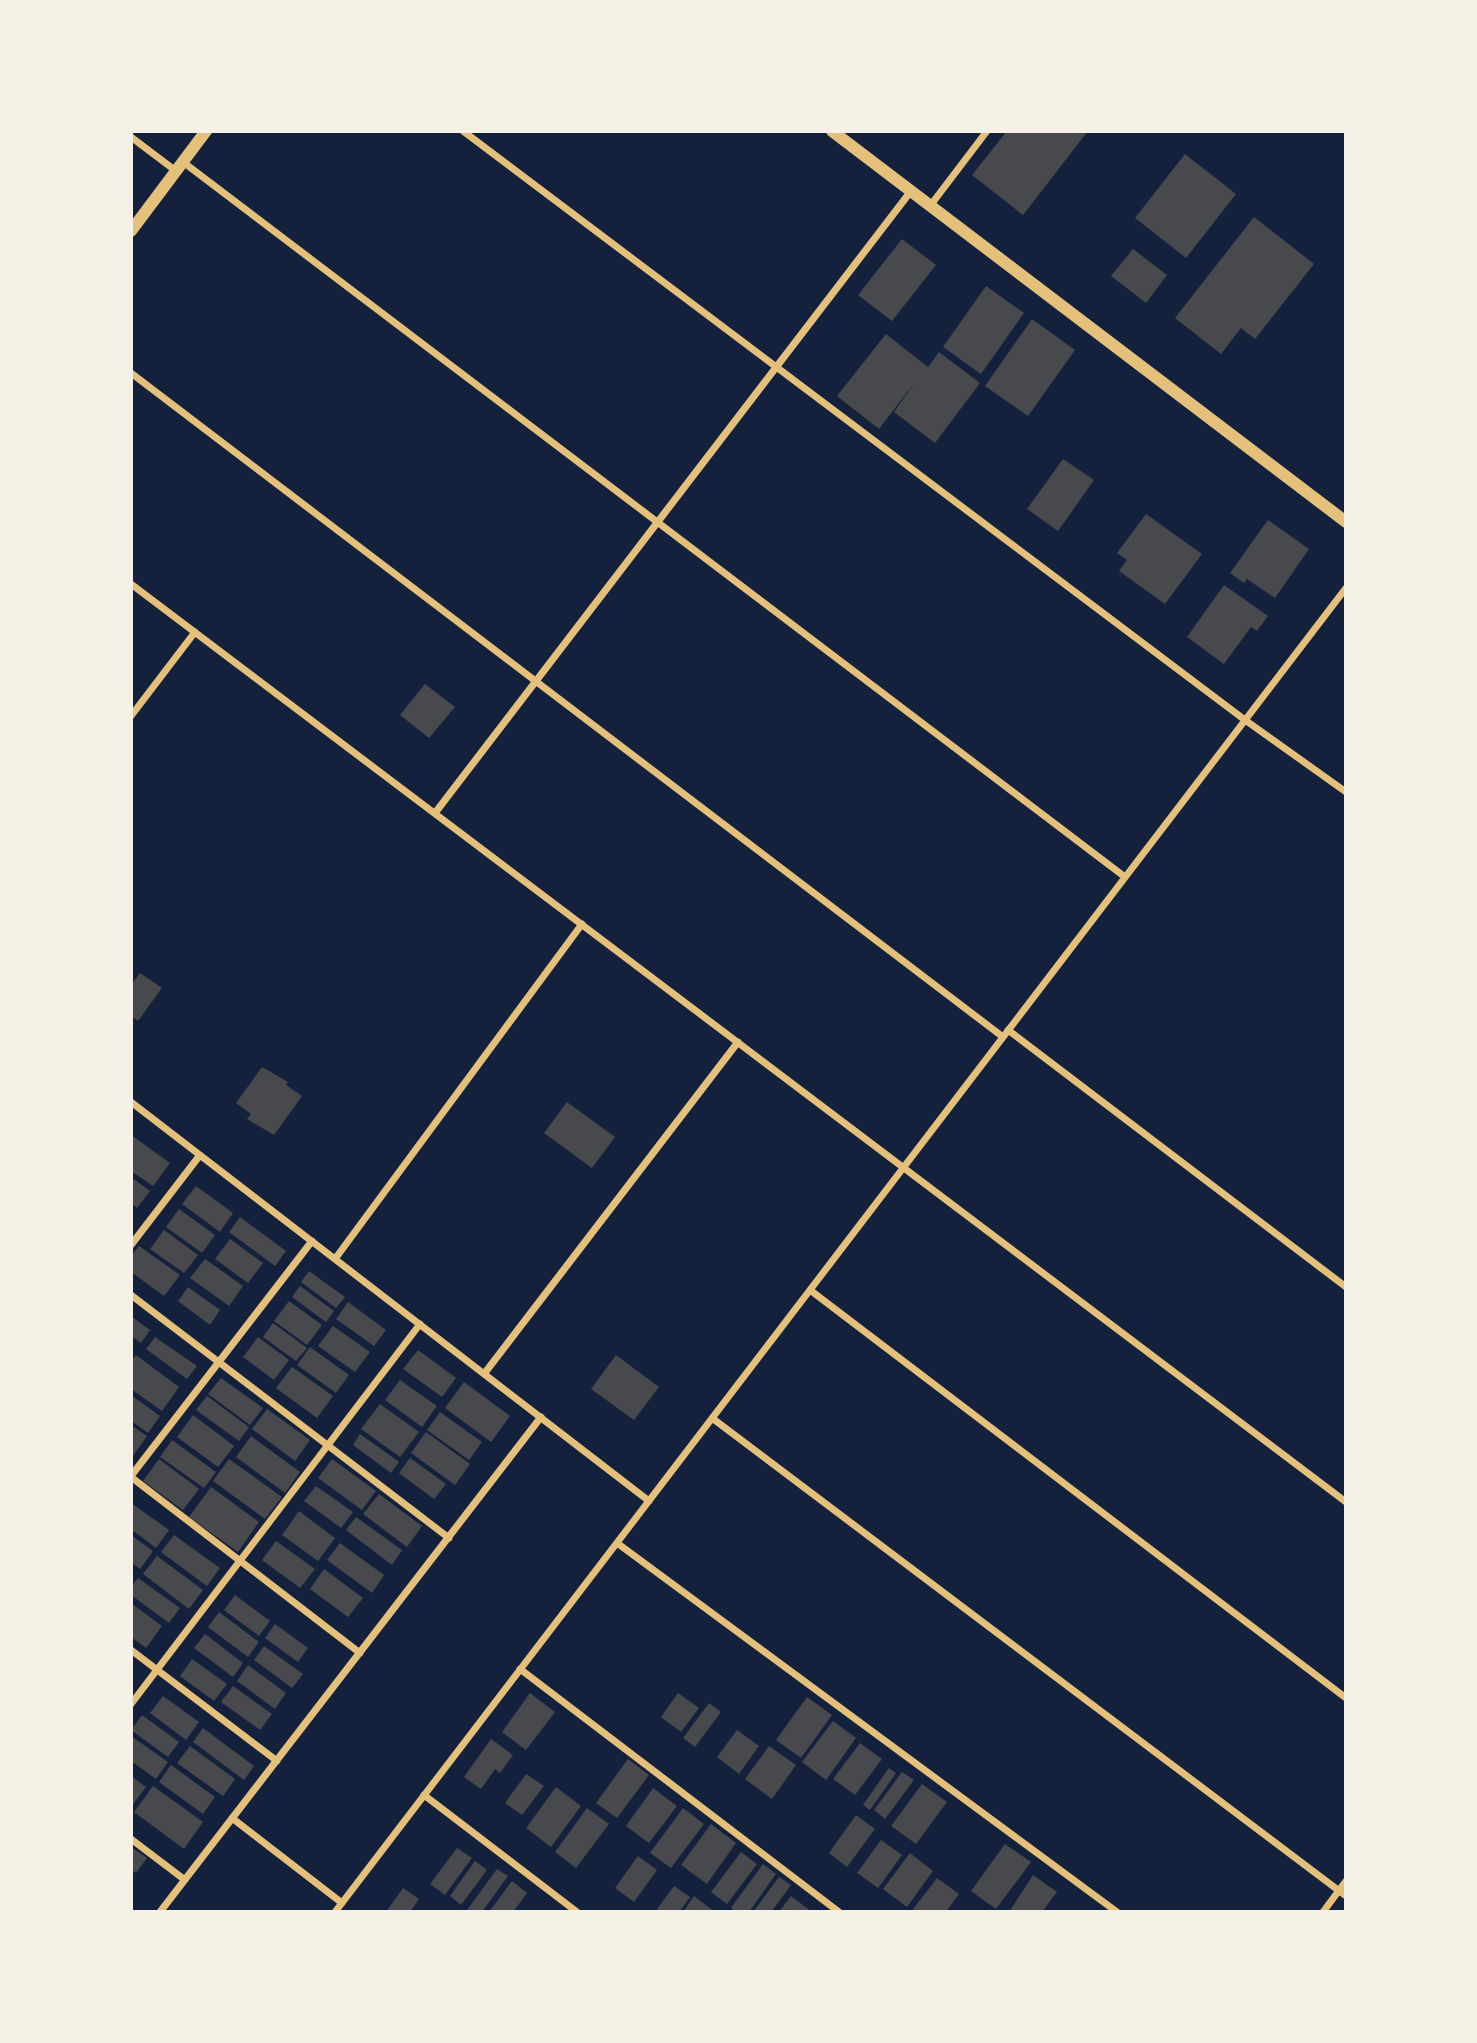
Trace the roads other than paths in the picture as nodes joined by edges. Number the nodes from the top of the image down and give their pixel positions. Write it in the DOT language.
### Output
graph roads {
  1 [pos="206,131"];
  2 [pos="463,131"];
  3 [pos="832,131"];
  4 [pos="987,131"];
  5 [pos="131,137"];
  6 [pos="180,166"];
  7 [pos="911,191"];
  8 [pos="930,206"];
  9 [pos="131,231"];
  10 [pos="776,368"];
  11 [pos="131,373"];
  12 [pos="658,522"];
  13 [pos="1346,522"];
  14 [pos="131,584"];
  15 [pos="1346,588"];
  16 [pos="195,632"];
  17 [pos="536,682"];
  18 [pos="131,716"];
  19 [pos="1245,720"];
  20 [pos="1346,792"];
  21 [pos="435,813"];
  22 [pos="1125,877"];
  23 [pos="582,924"];
  24 [pos="1008,1030"];
  25 [pos="1003,1037"];
  26 [pos="738,1042"];
  27 [pos="131,1102"];
  28 [pos="200,1155"];
  29 [pos="904,1167"];
  30 [pos="312,1241"];
  31 [pos="131,1245"];
  32 [pos="335,1259"];
  33 [pos="1346,1287"];
  34 [pos="810,1290"];
  35 [pos="131,1295"];
  36 [pos="420,1324"];
  37 [pos="219,1362"];
  38 [pos="484,1374"];
  39 [pos="541,1418"];
  40 [pos="712,1418"];
  41 [pos="328,1445"];
  42 [pos="131,1477"];
  43 [pos="649,1501"];
  44 [pos="1346,1502"];
  45 [pos="449,1538"];
  46 [pos="617,1543"];
  47 [pos="240,1561"];
  48 [pos="131,1650"];
  49 [pos="360,1653"];
  50 [pos="520,1669"];
  51 [pos="157,1670"];
  52 [pos="1346,1698"];
  53 [pos="131,1703"];
  54 [pos="277,1760"];
  55 [pos="424,1795"];
  56 [pos="232,1818"];
  57 [pos="131,1839"];
  58 [pos="185,1880"];
  59 [pos="1346,1881"];
  60 [pos="1338,1891"];
  61 [pos="1346,1896"];
  62 [pos="342,1903"];
  63 [pos="160,1912"];
  64 [pos="335,1912"];
  65 [pos="577,1912"];
  66 [pos="839,1912"];
  67 [pos="1117,1912"];
  68 [pos="1323,1912"];
  1 -- 6 [label="street"];
  2 -- 10 [label="street"];
  3 -- 7 [label="street"];
  4 -- 8 [label="street"];
  5 -- 6 [label="street"];
  6 -- 9 [label="street"];
  6 -- 12 [label="street"];
  7 -- 8 [label="street"];
  7 -- 10 [label="street"];
  8 -- 13 [label="street"];
  10 -- 12 [label="street"];
  10 -- 19 [label="street"];
  11 -- 17 [label="street"];
  12 -- 17 [label="street"];
  12 -- 22 [label="street"];
  14 -- 16 [label="street"];
  15 -- 19 [label="street"];
  16 -- 18 [label="street"];
  16 -- 21 [label="street"];
  17 -- 21 [label="street"];
  17 -- 25 [label="street"];
  19 -- 20 [label="street"];
  19 -- 22 [label="street"];
  21 -- 23 [label="street"];
  22 -- 24 [label="street"];
  23 -- 26 [label="street"];
  23 -- 32 [label="street"];
  24 -- 25 [label="street"];
  24 -- 33 [label="street"];
  25 -- 29 [label="street"];
  26 -- 29 [label="street"];
  26 -- 38 [label="street"];
  27 -- 28 [label="street"];
  28 -- 30 [label="street"];
  28 -- 31 [label="street"];
  29 -- 34 [label="street"];
  29 -- 44 [label="street"];
  30 -- 32 [label="street"];
  30 -- 37 [label="street"];
  32 -- 36 [label="street"];
  34 -- 40 [label="street"];
  34 -- 52 [label="street"];
  35 -- 37 [label="street"];
  36 -- 38 [label="street"];
  36 -- 41 [label="street"];
  37 -- 41 [label="street"];
  37 -- 42 [label="street"];
  38 -- 39 [label="street"];
  39 -- 43 [label="street"];
  39 -- 45 [label="street"];
  40 -- 43 [label="street"];
  40 -- 60 [label="street"];
  41 -- 45 [label="street"];
  41 -- 47 [label="street"];
  42 -- 47 [label="street"];
  43 -- 46 [label="street"];
  45 -- 49 [label="street"];
  46 -- 50 [label="street"];
  46 -- 67 [label="street"];
  47 -- 49 [label="street"];
  47 -- 51 [label="street"];
  48 -- 51 [label="street"];
  49 -- 54 [label="street"];
  50 -- 55 [label="street"];
  50 -- 66 [label="street"];
  51 -- 53 [label="street"];
  51 -- 54 [label="street"];
  54 -- 56 [label="street"];
  55 -- 62 [label="street"];
  55 -- 65 [label="street"];
  56 -- 58 [label="street"];
  56 -- 62 [label="street"];
  57 -- 58 [label="street"];
  58 -- 63 [label="street"];
  59 -- 60 [label="street"];
  60 -- 61 [label="street"];
  60 -- 68 [label="street"];
  62 -- 64 [label="street"];
}
